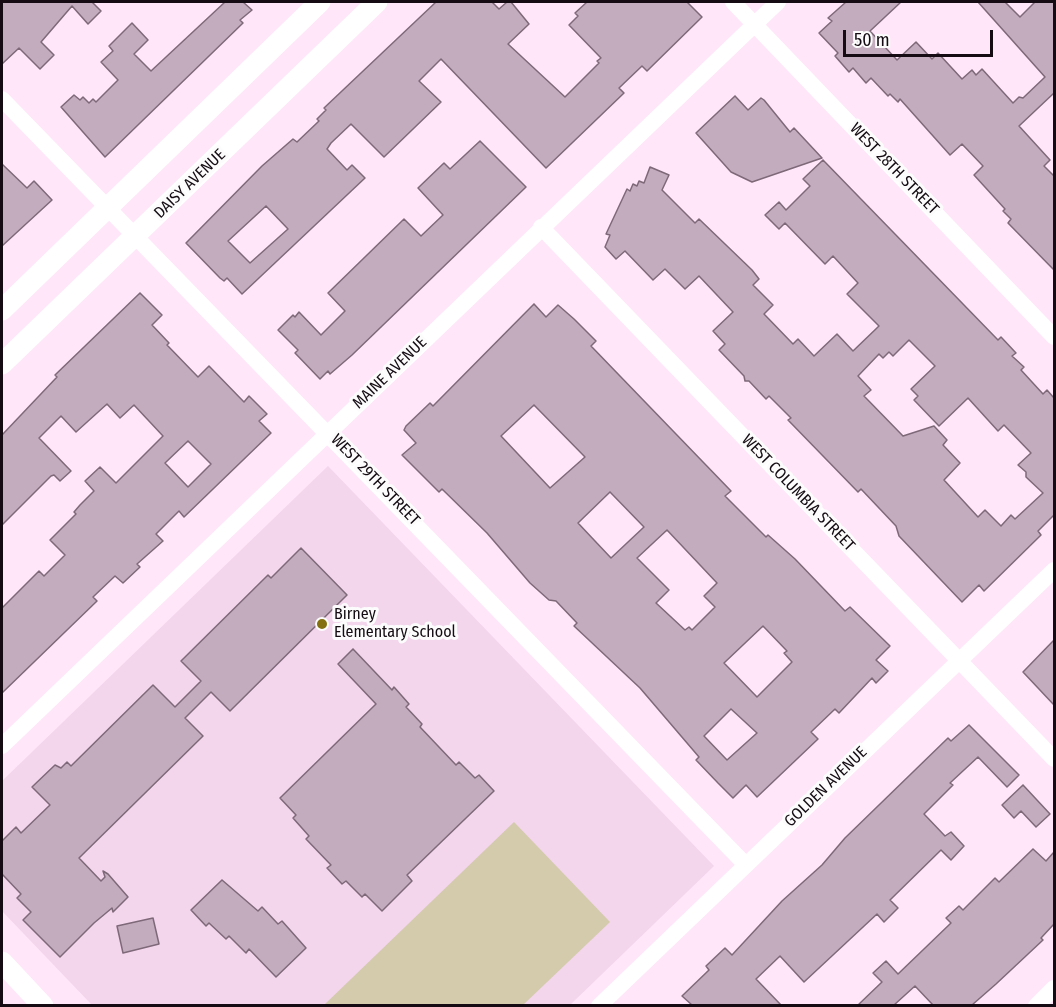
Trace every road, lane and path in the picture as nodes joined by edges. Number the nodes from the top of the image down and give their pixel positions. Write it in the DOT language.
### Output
graph roads {
  1 [pos="320,2"];
  2 [pos="377,2"];
  3 [pos="734,2"];
  4 [pos="778,2"];
  5 [pos="755,23"];
  6 [pos="2,99"];
  7 [pos="106,206"];
  8 [pos="541,227"];
  9 [pos="136,236"];
  10 [pos="2,310"];
  11 [pos="1054,337"];
  12 [pos="2,364"];
  13 [pos="328,432"];
  14 [pos="1054,570"];
  15 [pos="960,660"];
  16 [pos="2,746"];
  17 [pos="1054,759"];
  18 [pos="745,864"];
  19 [pos="2,962"];
  20 [pos="1054,988"];
  21 [pos="43,1005"];
  22 [pos="599,1005"];
  23 [pos="1036,1005"];
  1 -- 7 [label="street"];
  2 -- 9 [label="street, DAISY AVENUE"];
  3 -- 5 [label="street, WEST 28TH STREET"];
  4 -- 5 [label="street, MAINE AVENUE"];
  5 -- 8 [label="street, MAINE AVENUE"];
  5 -- 11 [label="street, WEST 28TH STREET"];
  6 -- 7 [label="street, WEST 29TH STREET"];
  7 -- 9 [label="street, WEST 29TH STREET"];
  7 -- 10 [label="street"];
  8 -- 13 [label="street, MAINE AVENUE"];
  8 -- 15 [label="street, WEST COLUMBIA STREET"];
  9 -- 12 [label="street, DAISY AVENUE"];
  9 -- 13 [label="street, WEST 29TH STREET"];
  13 -- 16 [label="street, MAINE AVENUE"];
  13 -- 18 [label="street, WEST 29TH STREET"];
  14 -- 15 [label="street, GOLDEN AVENUE"];
  15 -- 17 [label="street, WEST COLUMBIA STREET"];
  15 -- 18 [label="street, GOLDEN AVENUE"];
  18 -- 22 [label="street, GOLDEN AVENUE"];
  19 -- 21 [label="street"];
  20 -- 23 [label="street"];
}
